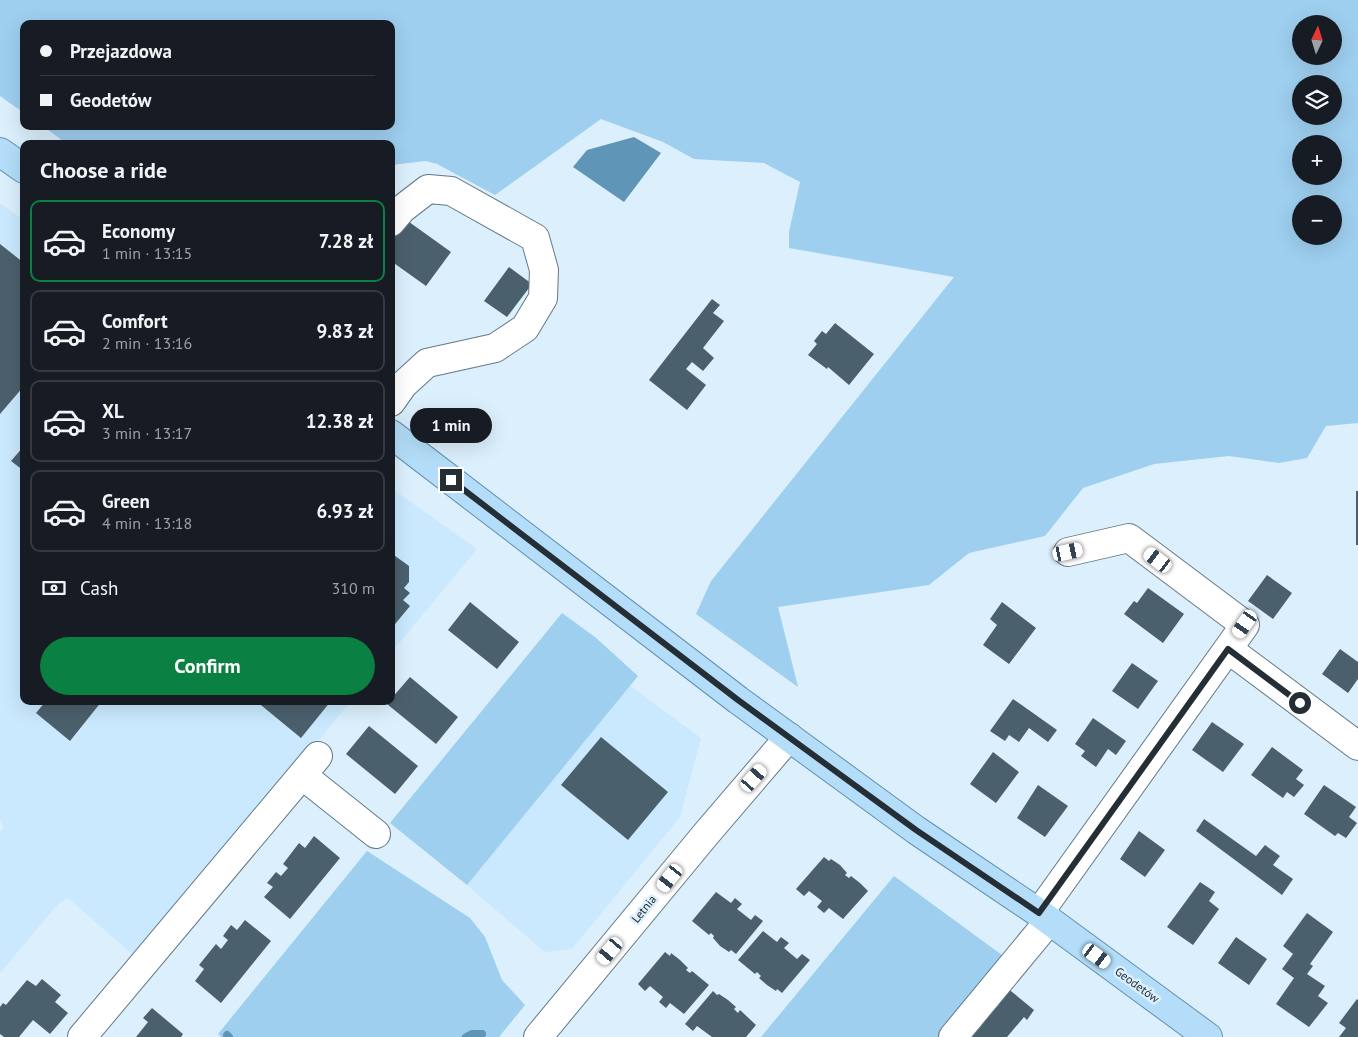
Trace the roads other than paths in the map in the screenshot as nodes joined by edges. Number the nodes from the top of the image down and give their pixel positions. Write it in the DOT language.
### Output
graph roads {
  1 [pos="0,152"];
  2 [pos="20,166"];
  3 [pos="395,217"];
  4 [pos="395,396"];
  5 [pos="395,437"];
  6 [pos="1068,552"];
  7 [pos="1228,649"];
  8 [pos="789,737"];
  9 [pos="1358,746"];
  10 [pos="376,834"];
  11 [pos="1044,917"];
  12 [pos="82,1037"];
  13 [pos="538,1037"];
  14 [pos="953,1037"];
  15 [pos="1208,1037"];
  1 -- 2 [label="main road"];
  3 -- 4 [label="street"];
  5 -- 8 [label="main road, Geodetów"];
  6 -- 7 [label="street"];
  7 -- 9 [label="street"];
  7 -- 11 [label="street"];
  8 -- 11 [label="main road, Geodetów"];
  8 -- 13 [label="street, Letnia"];
  10 -- 12 [label="street"];
  11 -- 14 [label="street"];
  11 -- 15 [label="main road, Geodetów"];
}
